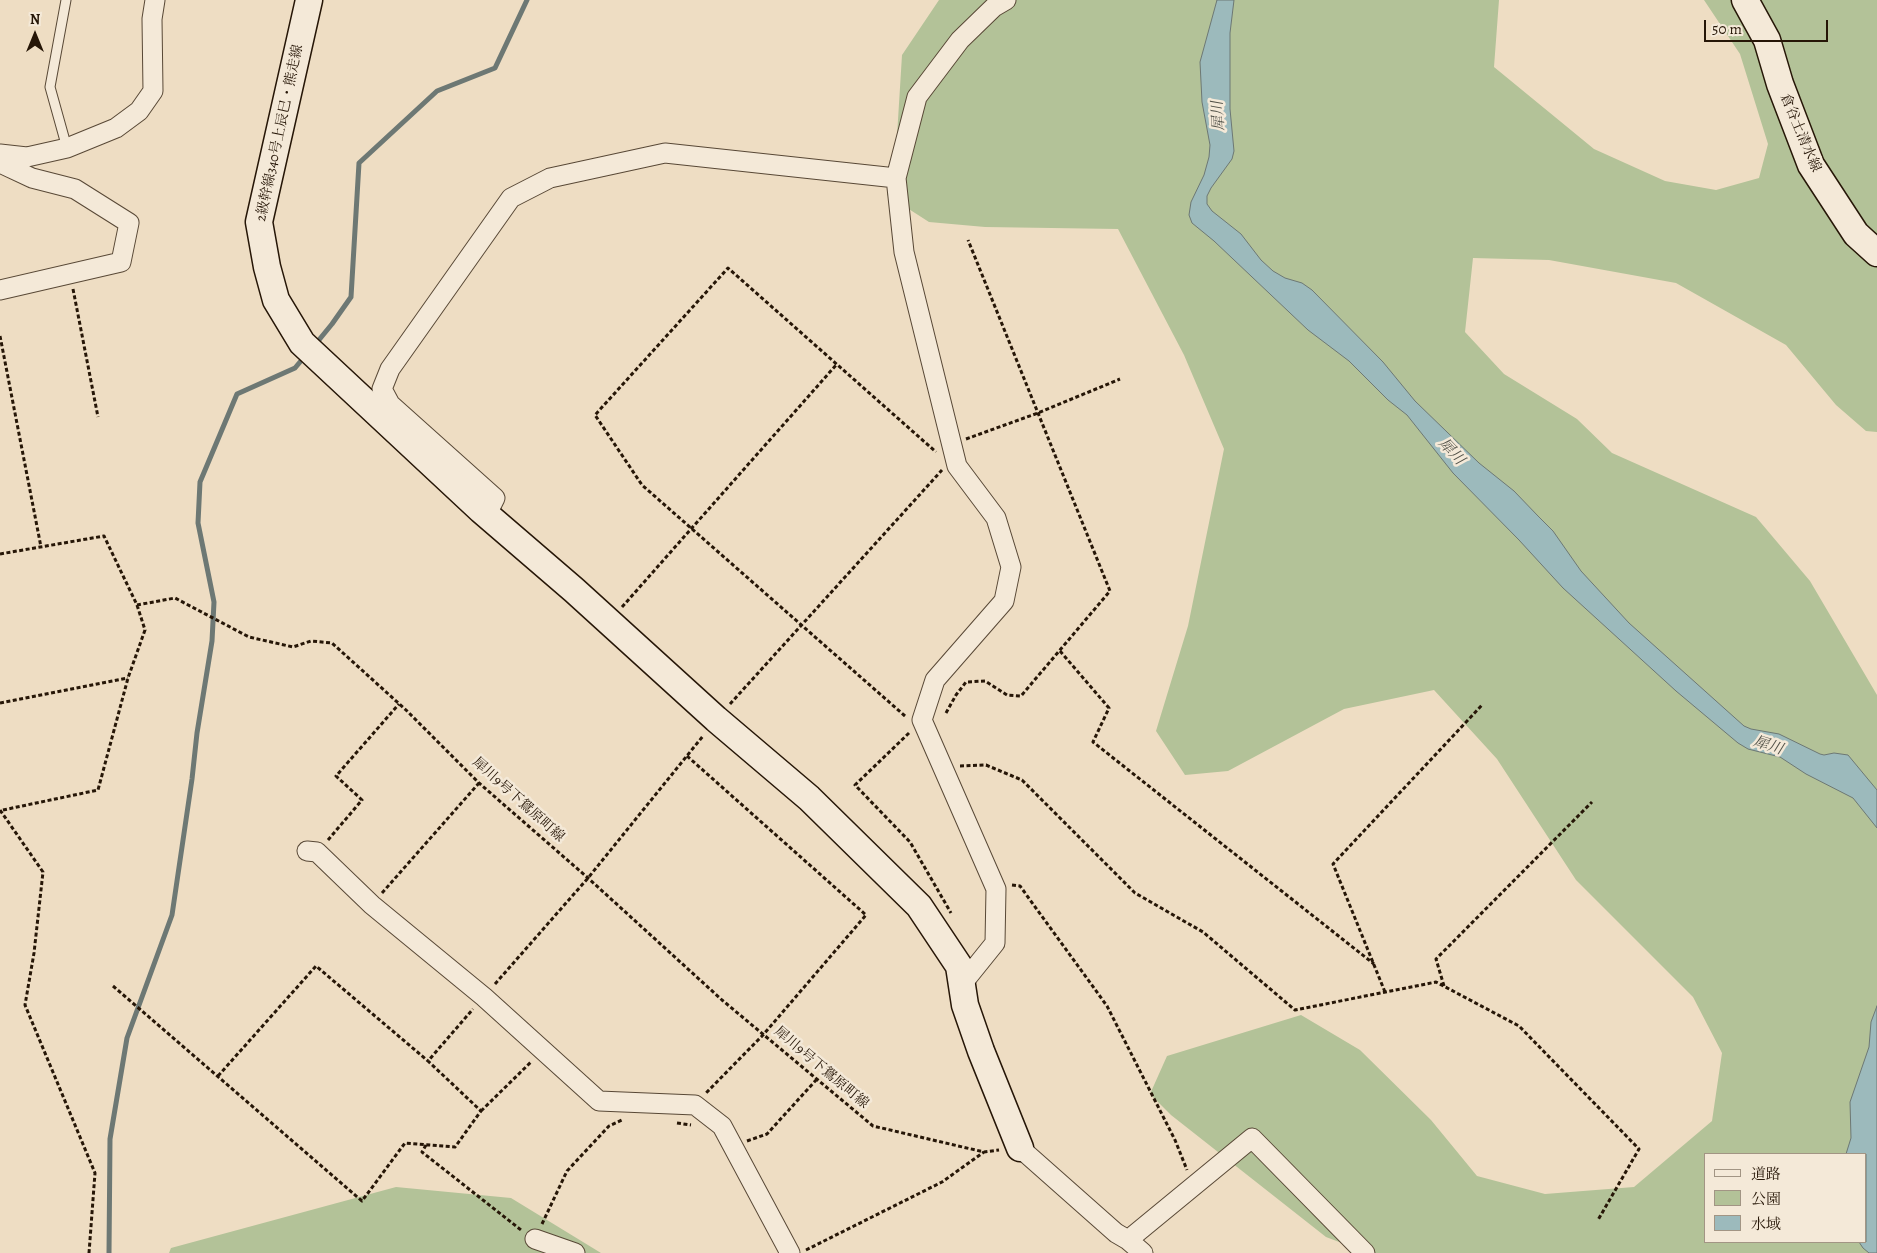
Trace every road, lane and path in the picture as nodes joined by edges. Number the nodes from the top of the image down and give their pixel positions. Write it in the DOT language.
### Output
graph roads {
  1 [pos="66,0"];
  2 [pos="154,0"];
  3 [pos="309,0"];
  4 [pos="1006,0"];
  5 [pos="1745,0"];
  6 [pos="66,148"];
  7 [pos="0,154"];
  8 [pos="0,163"];
  9 [pos="896,178"];
  10 [pos="968,240"];
  11 [pos="1877,253"];
  12 [pos="70,274"];
  13 [pos="0,290"];
  14 [pos="0,336"];
  15 [pos="837,364"];
  16 [pos="1120,379"];
  17 [pos="1038,413"];
  18 [pos="98,417"];
  19 [pos="952,444"];
  20 [pos="953,465"];
  21 [pos="484,512"];
  22 [pos="41,547"];
  23 [pos="0,554"];
  24 [pos="137,605"];
  25 [pos="609,622"];
  26 [pos="802,626"];
  27 [pos="1060,651"];
  28 [pos="128,678"];
  29 [pos="0,703"];
  30 [pos="399,704"];
  31 [pos="1482,705"];
  32 [pos="946,713"];
  33 [pos="716,719"];
  34 [pos="922,720"];
  35 [pos="687,756"];
  36 [pos="942,766"];
  37 [pos="479,783"];
  38 [pos="1592,802"];
  39 [pos="1,810"];
  40 [pos="312,852"];
  41 [pos="588,878"];
  42 [pos="994,883"];
  43 [pos="372,905"];
  44 [pos="952,915"];
  45 [pos="1374,964"];
  46 [pos="962,984"];
  47 [pos="113,986"];
  48 [pos="1444,986"];
  49 [pos="1385,992"];
  50 [pos="484,997"];
  51 [pos="764,1035"];
  52 [pos="543,1050"];
  53 [pos="428,1061"];
  54 [pos="218,1076"];
  55 [pos="817,1079"];
  56 [pos="695,1105"];
  57 [pos="480,1111"];
  58 [pos="627,1117"];
  59 [pos="675,1123"];
  60 [pos="694,1125"];
  61 [pos="426,1145"];
  62 [pos="732,1145"];
  63 [pos="1020,1148"];
  64 [pos="984,1152"];
  65 [pos="1193,1187"];
  66 [pos="1598,1220"];
  67 [pos="535,1239"];
  68 [pos="1128,1240"];
  69 [pos="89,1253"];
  70 [pos="575,1253"];
  71 [pos="790,1253"];
  72 [pos="801,1253"];
  73 [pos="1143,1253"];
  74 [pos="1365,1253"];
  1 -- 6 [label="lane"];
  2 -- 6 [label="street"];
  3 -- 21 [label="street, 2級幹線340号上辰巳・熊走線"];
  4 -- 9 [label="street"];
  5 -- 11 [label="street, 倉谷土清水線"];
  6 -- 7 [label="street"];
  8 -- 12 [label="street"];
  9 -- 19 [label="street"];
  9 -- 21 [label="street"];
  10 -- 17 [label="path"];
  12 -- 13 [label="street"];
  12 -- 18 [label="path"];
  14 -- 22 [label="path"];
  15 -- 20 [label="path"];
  15 -- 25 [label="path"];
  15 -- 26 [label="path"];
  16 -- 17 [label="path"];
  17 -- 19 [label="path"];
  17 -- 27 [label="path"];
  19 -- 20 [label="street"];
  20 -- 26 [label="path"];
  20 -- 34 [label="street"];
  21 -- 25 [label="street, 2級幹線340号上辰巳・熊走線"];
  22 -- 23 [label="path"];
  22 -- 24 [label="path"];
  24 -- 28 [label="path"];
  24 -- 30 [label="path, 犀川9号下鴛原町線"];
  25 -- 33 [label="street, 2級幹線340号上辰巳・熊走線"];
  26 -- 33 [label="path"];
  26 -- 34 [label="path"];
  27 -- 32 [label="path"];
  27 -- 45 [label="path"];
  28 -- 29 [label="path"];
  28 -- 39 [label="path"];
  30 -- 37 [label="path, 犀川9号下鴛原町線"];
  30 -- 40 [label="path"];
  31 -- 45 [label="path"];
  33 -- 35 [label="path"];
  33 -- 46 [label="street, 2級幹線340号上辰巳・熊走線"];
  34 -- 36 [label="street"];
  34 -- 44 [label="path"];
  35 -- 41 [label="path"];
  35 -- 51 [label="path"];
  36 -- 42 [label="street"];
  36 -- 49 [label="path"];
  37 -- 41 [label="path, 犀川9号下鴛原町線"];
  37 -- 43 [label="path"];
  38 -- 48 [label="path"];
  39 -- 69 [label="path"];
  40 -- 43 [label="street"];
  41 -- 50 [label="path"];
  41 -- 51 [label="path, 犀川9号下鴛原町線"];
  42 -- 46 [label="street"];
  42 -- 65 [label="path"];
  43 -- 50 [label="street"];
  45 -- 49 [label="path"];
  46 -- 63 [label="street, 2級幹線340号上辰巳・熊走線"];
  47 -- 54 [label="path"];
  48 -- 49 [label="path"];
  48 -- 66 [label="path"];
  50 -- 52 [label="street"];
  50 -- 53 [label="path"];
  51 -- 55 [label="path, 犀川9号下鴛原町線"];
  51 -- 56 [label="path"];
  52 -- 56 [label="street"];
  52 -- 57 [label="path"];
  53 -- 54 [label="path"];
  53 -- 57 [label="path"];
  54 -- 61 [label="path"];
  55 -- 62 [label="path"];
  55 -- 64 [label="path, 犀川9号下鴛原町線"];
  56 -- 62 [label="street"];
  57 -- 61 [label="path"];
  58 -- 67 [label="path"];
  59 -- 60 [label="path"];
  61 -- 67 [label="path"];
  62 -- 71 [label="street"];
  63 -- 64 [label="path, 犀川9号下鴛原町線"];
  63 -- 68 [label="street"];
  64 -- 72 [label="path"];
  65 -- 68 [label="street"];
  65 -- 74 [label="street"];
  67 -- 70 [label="street"];
  68 -- 73 [label="street"];
}
